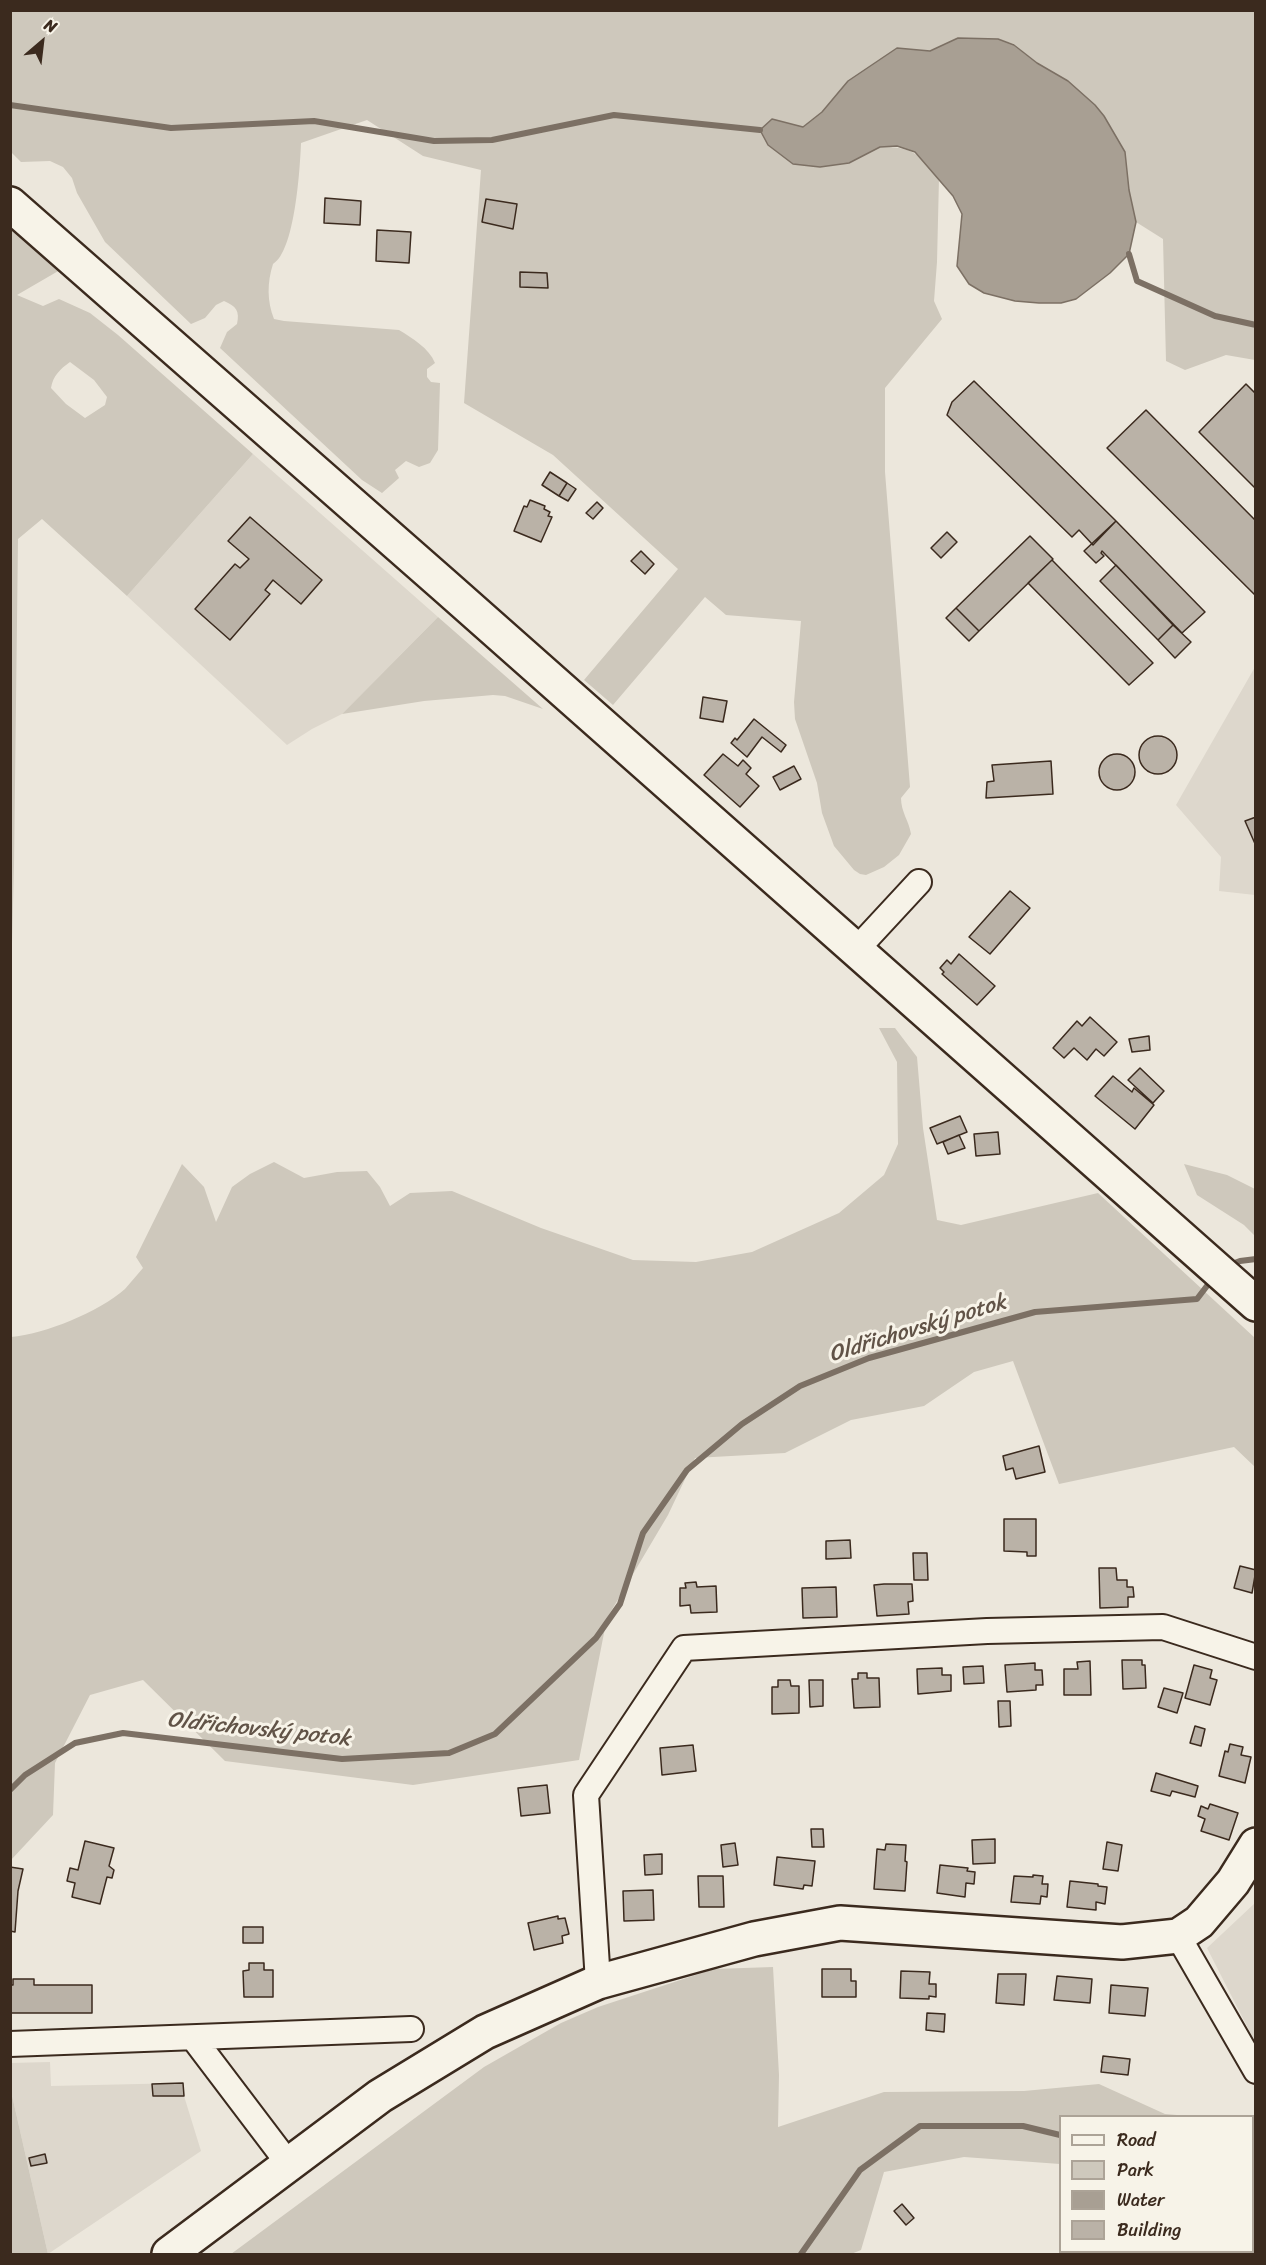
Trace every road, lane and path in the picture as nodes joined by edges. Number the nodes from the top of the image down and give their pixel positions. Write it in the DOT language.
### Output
graph roads {
  1 [pos="10,204"];
  2 [pos="919,882"];
  3 [pos="856,950"];
  4 [pos="1256,1304"];
  5 [pos="1256,1657"];
  6 [pos="1256,1845"];
  7 [pos="1178,1936"];
  8 [pos="598,1982"];
  9 [pos="411,2029"];
  10 [pos="194,2039"];
  11 [pos="10,2044"];
  12 [pos="1256,2072"];
  13 [pos="288,2163"];
  14 [pos="169,2254"];
  1 -- 3 [label="main road"];
  2 -- 3 [label="street"];
  3 -- 4 [label="main road"];
  5 -- 8 [label="street"];
  6 -- 7 [label="main road"];
  7 -- 8 [label="main road"];
  7 -- 12 [label="street"];
  8 -- 13 [label="main road"];
  9 -- 10 [label="street"];
  10 -- 11 [label="street"];
  10 -- 13 [label="street"];
  13 -- 14 [label="main road"];
}
